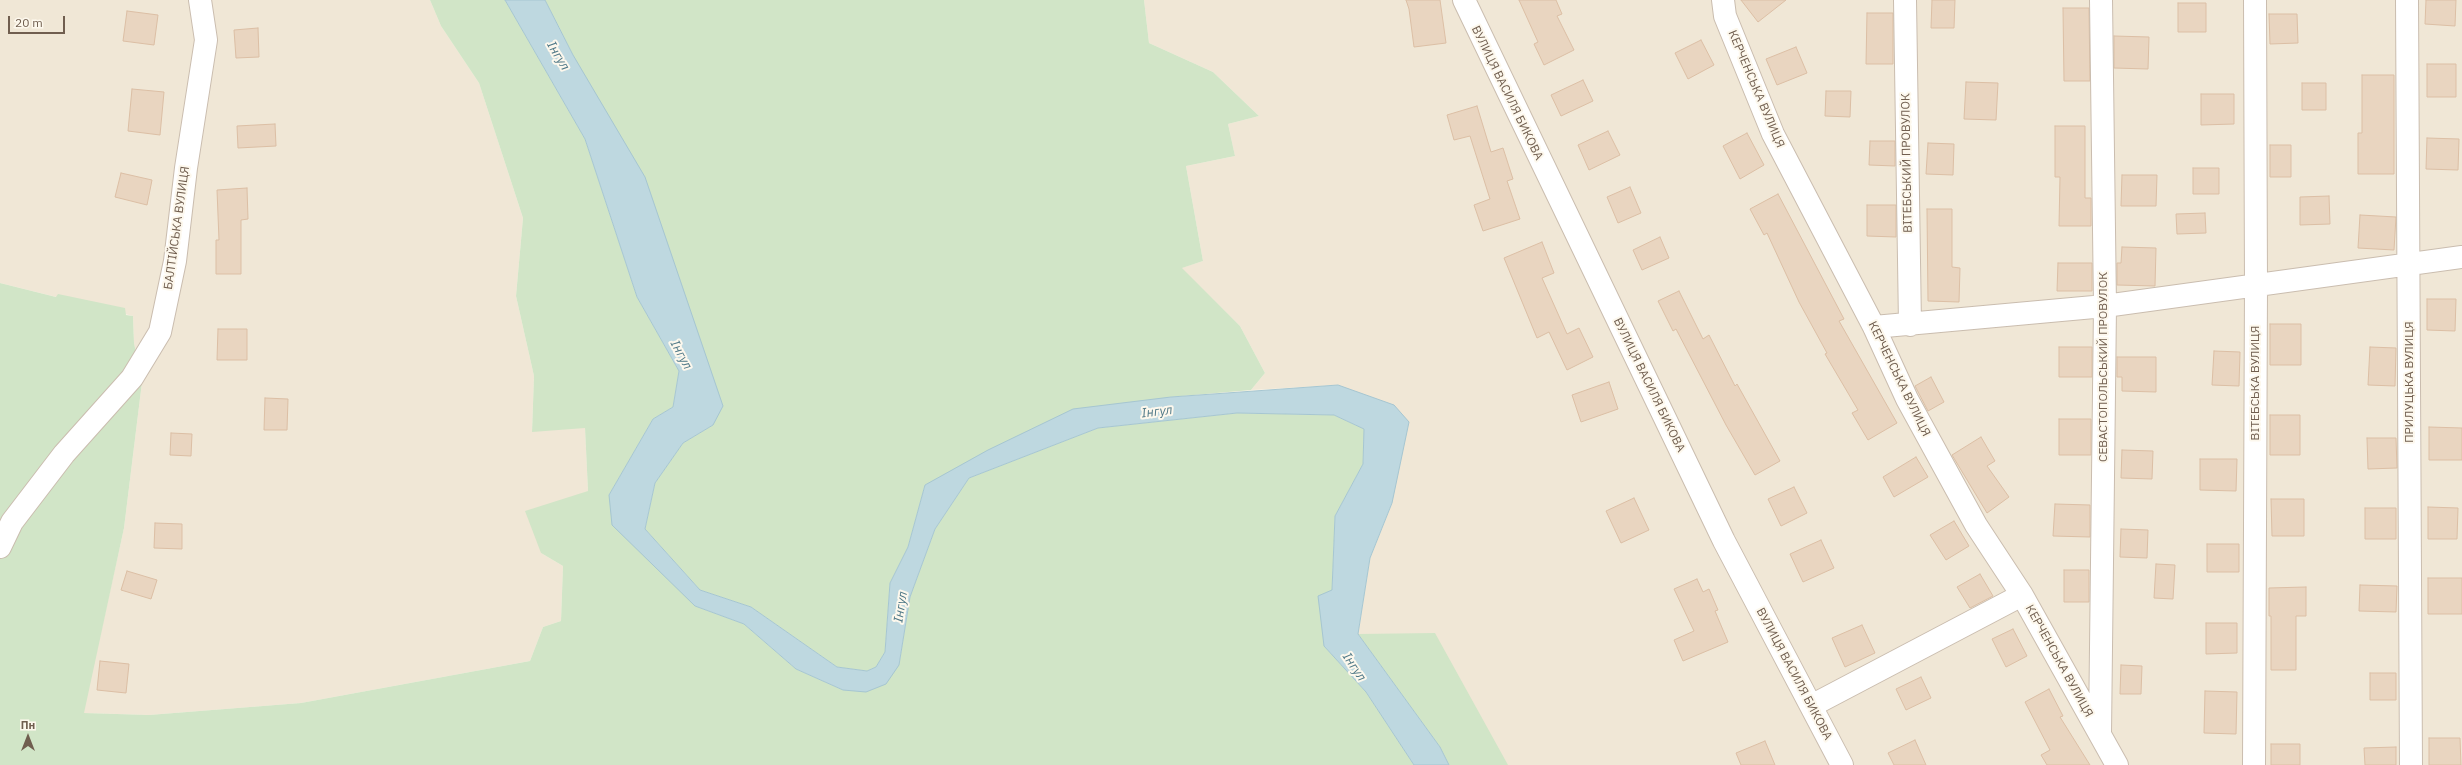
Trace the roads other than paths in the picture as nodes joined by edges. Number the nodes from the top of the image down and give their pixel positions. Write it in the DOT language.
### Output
graph roads {
  1 [pos="200,0"];
  2 [pos="1464,0"];
  3 [pos="1723,0"];
  4 [pos="1905,0"];
  5 [pos="2101,0"];
  6 [pos="2255,0"];
  7 [pos="2407,0"];
  8 [pos="2462,257"];
  9 [pos="2410,265"];
  10 [pos="2256,287"];
  11 [pos="2105,306"];
  12 [pos="1910,325"];
  13 [pos="1874,328"];
  14 [pos="0,547"];
  15 [pos="2022,595"];
  16 [pos="1811,706"];
  17 [pos="2100,735"];
  18 [pos="1842,765"];
  19 [pos="2117,765"];
  20 [pos="2254,765"];
  21 [pos="2410,765"];
  1 -- 14 [label="street, БАЛТІЙСЬКА ВУЛИЦЯ"];
  2 -- 16 [label="street, ВУЛИЦЯ ВАСИЛЯ БИКОВА"];
  3 -- 13 [label="street, КЕРЧЕНСЬКА ВУЛИЦЯ"];
  4 -- 12 [label="street, ВІТЕБСЬКИЙ ПРОВУЛОК"];
  5 -- 11 [label="street, СЕВАСТОПОЛЬСЬКИЙ ПРОВУЛОК"];
  6 -- 10 [label="street, ВІТЕБСЬКА ВУЛИЦЯ"];
  7 -- 9 [label="street, ПРИЛУЦЬКА ВУЛИЦЯ"];
  8 -- 9 [label="street"];
  9 -- 10 [label="street"];
  9 -- 21 [label="street, ПРИЛУЦЬКА ВУЛИЦЯ"];
  10 -- 11 [label="street"];
  10 -- 20 [label="street, ВІТЕБСЬКА ВУЛИЦЯ"];
  11 -- 12 [label="street"];
  11 -- 17 [label="street, СЕВАСТОПОЛЬСЬКИЙ ПРОВУЛОК"];
  12 -- 13 [label="street"];
  13 -- 15 [label="street, КЕРЧЕНСЬКА ВУЛИЦЯ"];
  15 -- 16 [label="street"];
  15 -- 17 [label="street, КЕРЧЕНСЬКА ВУЛИЦЯ"];
  16 -- 18 [label="street, ВУЛИЦЯ ВАСИЛЯ БИКОВА"];
  17 -- 19 [label="street, КЕРЧЕНСЬКА ВУЛИЦЯ"];
}
